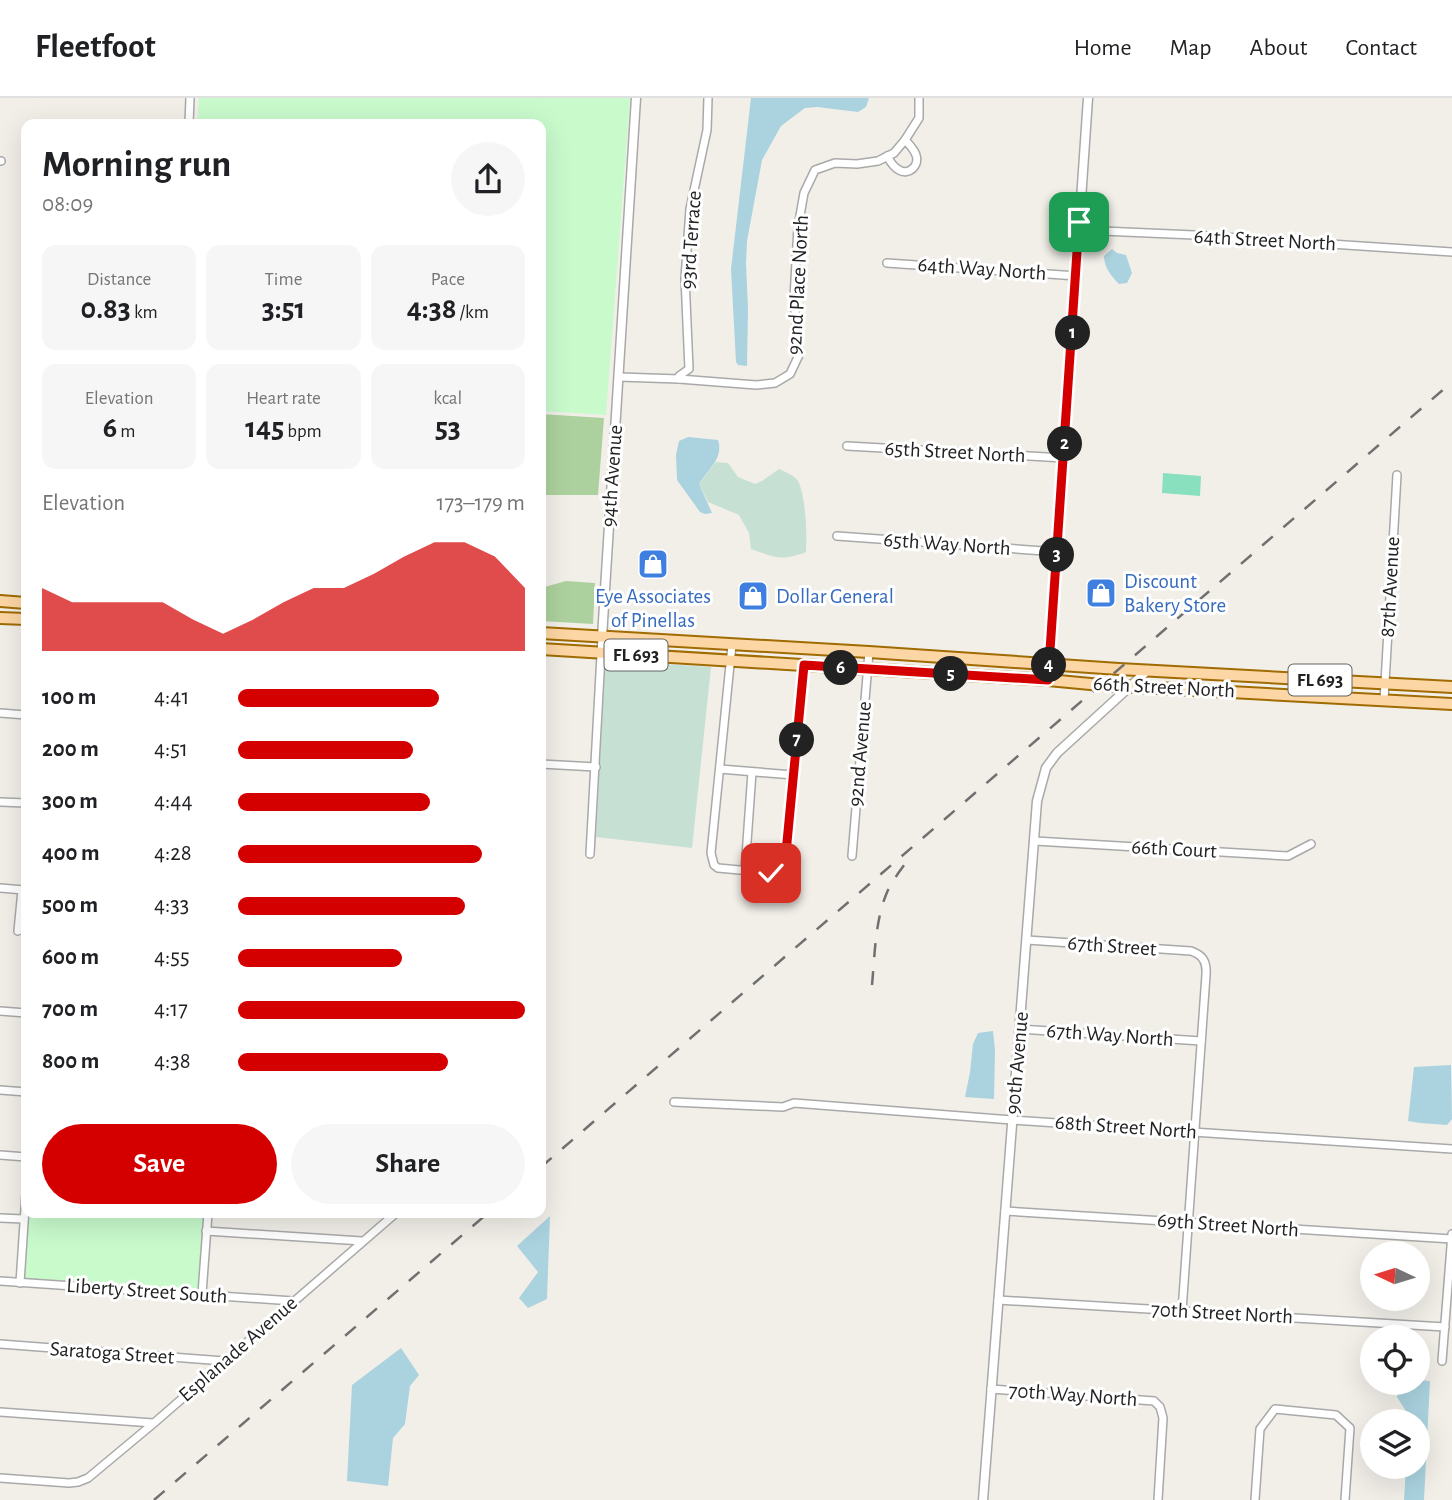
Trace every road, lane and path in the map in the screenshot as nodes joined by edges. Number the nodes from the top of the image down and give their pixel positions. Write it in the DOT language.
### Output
graph roads {
  1 [pos="190,98"];
  2 [pos="636,98"];
  3 [pos="708,98"];
  4 [pos="919,98"];
  5 [pos="1088,98"];
  6 [pos="189,119"];
  7 [pos="905,140"];
  8 [pos="887,156"];
  9 [pos="1079,230"];
  10 [pos="1452,252"];
  11 [pos="887,263"];
  12 [pos="1077,276"];
  13 [pos="619,377"];
  14 [pos="679,379"];
  15 [pos="846,446"];
  16 [pos="1064,458"];
  17 [pos="1397,475"];
  18 [pos="836,536"];
  19 [pos="1058,552"];
  20 [pos="0,601"];
  21 [pos="21,603"];
  22 [pos="0,618"];
  23 [pos="21,620"];
  24 [pos="546,633"];
  25 [pos="603,637"];
  26 [pos="732,645"];
  27 [pos="546,649"];
  28 [pos="601,652"];
  29 [pos="869,652"];
  30 [pos="730,661"];
  31 [pos="1049,664"];
  32 [pos="804,665"];
  33 [pos="867,669"];
  34 [pos="1148,670"];
  35 [pos="1275,677"];
  36 [pos="1048,680"];
  37 [pos="1385,683"];
  38 [pos="1132,686"];
  39 [pos="1452,687"];
  40 [pos="1273,693"];
  41 [pos="1384,700"];
  42 [pos="1452,704"];
  43 [pos="0,713"];
  44 [pos="21,715"];
  45 [pos="546,764"];
  46 [pos="596,767"];
  47 [pos="720,769"];
  48 [pos="752,772"];
  49 [pos="793,775"];
  50 [pos="0,802"];
  51 [pos="21,803"];
  52 [pos="1035,841"];
  53 [pos="1311,845"];
  54 [pos="590,854"];
  55 [pos="852,856"];
  56 [pos="745,870"];
  57 [pos="0,888"];
  58 [pos="21,890"];
  59 [pos="21,910"];
  60 [pos="18,931"];
  61 [pos="1027,940"];
  62 [pos="0,1011"];
  63 [pos="21,1013"];
  64 [pos="1019,1029"];
  65 [pos="1201,1041"];
  66 [pos="0,1090"];
  67 [pos="21,1092"];
  68 [pos="674,1102"];
  69 [pos="1012,1120"];
  70 [pos="1195,1132"];
  71 [pos="1452,1149"];
  72 [pos="0,1155"];
  73 [pos="21,1157"];
  74 [pos="1005,1211"];
  75 [pos="0,1218"];
  76 [pos="207,1218"];
  77 [pos="390,1218"];
  78 [pos="24,1219"];
  79 [pos="1188,1222"];
  80 [pos="206,1231"];
  81 [pos="1452,1237"];
  82 [pos="362,1241"];
  83 [pos="0,1282"];
  84 [pos="20,1283"];
  85 [pos="202,1294"];
  86 [pos="998,1300"];
  87 [pos="293,1301"];
  88 [pos="1182,1311"];
  89 [pos="1445,1327"];
  90 [pos="0,1344"];
  91 [pos="224,1361"];
  92 [pos="1442,1361"];
  93 [pos="991,1389"];
  94 [pos="0,1412"];
  95 [pos="153,1423"];
  96 [pos="0,1478"];
  97 [pos="983,1500"];
  98 [pos="1157,1500"];
  99 [pos="1255,1500"];
  100 [pos="1345,1500"];
  1 -- 6 [label="street"];
  2 -- 13 [label="street, 94th Avenue"];
  3 -- 14 [label="street, 93rd Terrace"];
  4 -- 7 [label="street, 92nd Place North"];
  5 -- 9 [label="street"];
  7 -- 8 [label="street, 92nd Place North"];
  7 -- 8 [label="street"];
  8 -- 14 [label="street, 92nd Place North"];
  9 -- 10 [label="street, 64th Street North"];
  9 -- 12 [label="street"];
  11 -- 12 [label="street, 64th Way North"];
  12 -- 16 [label="street"];
  13 -- 14 [label="street, 92nd Place North"];
  13 -- 25 [label="street, 94th Avenue"];
  15 -- 16 [label="street, 65th Street North"];
  16 -- 19 [label="street"];
  17 -- 37 [label="street, 87th Avenue"];
  18 -- 19 [label="street, 65th Way North"];
  19 -- 31 [label="street"];
  20 -- 21 [label="main road"];
  22 -- 23 [label="main road"];
  24 -- 25 [label="main road, 66th Street North / FL 693"];
  25 -- 26 [label="main road, 66th Street North / FL 693"];
  25 -- 28 [label="street, 94th Avenue"];
  26 -- 29 [label="main road, 66th Street North / FL 693"];
  26 -- 30 [label="street"];
  27 -- 28 [label="main road, 66th Street North / FL 693"];
  28 -- 30 [label="main road, 66th Street North / FL 693"];
  28 -- 46 [label="street, 94th Avenue"];
  29 -- 31 [label="main road, 66th Street North / FL 693"];
  29 -- 33 [label="street, 92nd Avenue"];
  30 -- 32 [label="main road, 66th Street North / FL 693"];
  30 -- 47 [label="street"];
  31 -- 34 [label="main road, 66th Street North / FL 693"];
  31 -- 36 [label="street"];
  32 -- 33 [label="main road, 66th Street North / FL 693"];
  32 -- 49 [label="street"];
  33 -- 36 [label="main road, 66th Street North / FL 693"];
  33 -- 55 [label="street, 92nd Avenue"];
  34 -- 35 [label="main road, 66th Street North / FL 693"];
  34 -- 38 [label="street, 90th Avenue"];
  35 -- 37 [label="main road, 66th Street North / FL 693"];
  35 -- 40 [label="main road"];
  36 -- 38 [label="main road, 66th Street North / FL 693"];
  37 -- 39 [label="main road, 66th Street North / FL 693"];
  37 -- 41 [label="street, 87th Avenue"];
  38 -- 40 [label="main road, 66th Street North / FL 693"];
  38 -- 52 [label="street, 90th Avenue"];
  40 -- 41 [label="main road, 66th Street North / FL 693"];
  41 -- 42 [label="main road, 66th Street North / FL 693"];
  43 -- 44 [label="street"];
  45 -- 46 [label="street"];
  46 -- 54 [label="street, 94th Avenue"];
  47 -- 48 [label="street"];
  47 -- 56 [label="street"];
  48 -- 49 [label="street"];
  48 -- 56 [label="street"];
  49 -- 56 [label="street"];
  50 -- 51 [label="street"];
  52 -- 53 [label="street, 66th Court"];
  52 -- 61 [label="street, 90th Avenue"];
  57 -- 58 [label="street"];
  59 -- 60 [label="street"];
  61 -- 64 [label="street, 90th Avenue"];
  61 -- 65 [label="street, 67th Street"];
  62 -- 63 [label="street"];
  64 -- 65 [label="street, 67th Way North"];
  64 -- 69 [label="street, 90th Avenue"];
  65 -- 70 [label="street"];
  66 -- 67 [label="street"];
  68 -- 69 [label="street, 68th Street North"];
  69 -- 70 [label="street, 68th Street North"];
  69 -- 74 [label="street, 90th Avenue"];
  70 -- 71 [label="street, 68th Street North"];
  70 -- 79 [label="street"];
  72 -- 73 [label="street"];
  74 -- 79 [label="street, 69th Street North"];
  74 -- 86 [label="street, 90th Avenue"];
  75 -- 78 [label="street"];
  76 -- 80 [label="street"];
  77 -- 82 [label="street, Esplanade Avenue"];
  78 -- 84 [label="street"];
  79 -- 81 [label="street, 69th Street North"];
  79 -- 88 [label="street"];
  80 -- 82 [label="street"];
  80 -- 85 [label="street"];
  81 -- 89 [label="street"];
  82 -- 87 [label="street, Esplanade Avenue"];
  83 -- 84 [label="street, Liberty Street South"];
  84 -- 85 [label="street, Liberty Street South"];
  85 -- 87 [label="street, Liberty Street South"];
  86 -- 88 [label="street, 70th Street North"];
  86 -- 93 [label="street, 90th Avenue"];
  87 -- 91 [label="street, Esplanade Avenue"];
  88 -- 89 [label="street, 70th Street North"];
  89 -- 92 [label="street"];
  90 -- 91 [label="street, Saratoga Street"];
  91 -- 95 [label="street, Esplanade Avenue"];
  93 -- 97 [label="street, 90th Avenue"];
  93 -- 98 [label="street, 70th Way North"];
  94 -- 95 [label="street"];
  95 -- 96 [label="street, Esplanade Avenue"];
  99 -- 100 [label="street"];
}
